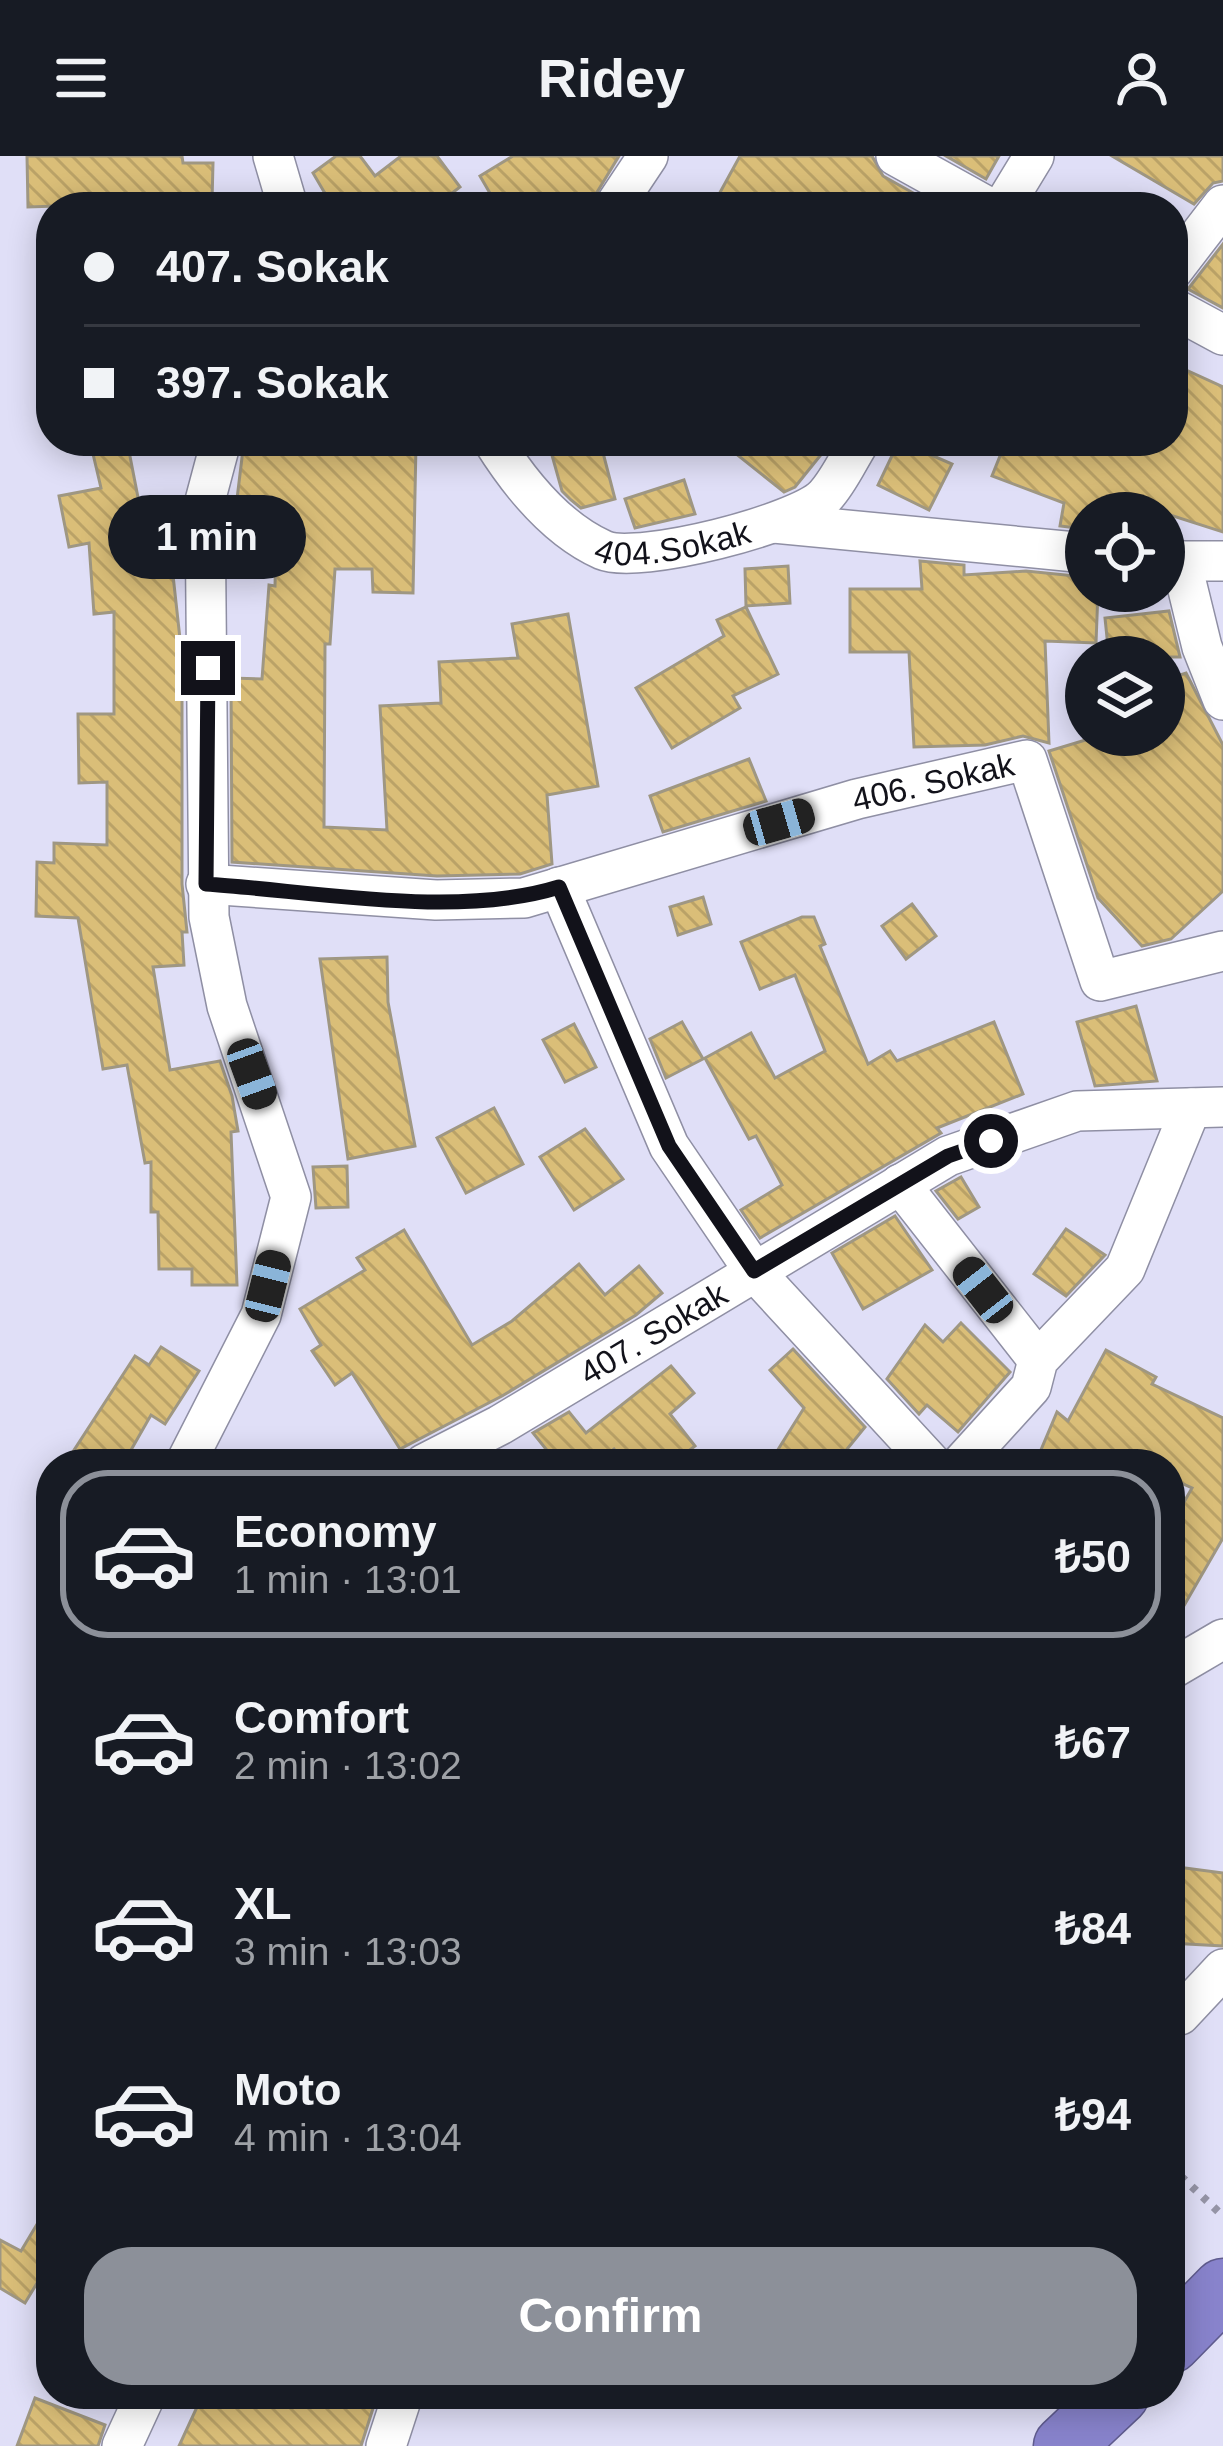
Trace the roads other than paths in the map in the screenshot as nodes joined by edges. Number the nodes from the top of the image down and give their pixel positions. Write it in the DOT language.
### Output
graph roads {
  1 [pos="273,156"];
  2 [pos="647,156"];
  3 [pos="896,156"];
  4 [pos="1034,156"];
  5 [pos="284,192"];
  6 [pos="624,192"];
  7 [pos="961,192"];
  8 [pos="1013,192"];
  9 [pos="1223,205"];
  10 [pos="1188,250"];
  11 [pos="1188,316"];
  12 [pos="1223,335"];
  13 [pos="217,456"];
  14 [pos="502,456"];
  15 [pos="850,456"];
  16 [pos="774,523"];
  17 [pos="1065,551"];
  18 [pos="1185,561"];
  19 [pos="1223,561"];
  20 [pos="1185,597"];
  21 [pos="1223,700"];
  22 [pos="206,884"];
  23 [pos="559,887"];
  24 [pos="1223,951"];
  25 [pos="1207,1107"];
  26 [pos="900,1184"];
  27 [pos="754,1271"];
  28 [pos="1038,1360"];
  29 [pos="192,1449"];
  30 [pos="453,1449"];
  31 [pos="918,1449"];
  32 [pos="975,1449"];
  33 [pos="1222,1637"];
  34 [pos="1185,1660"];
  35 [pos="1223,1969"];
  36 [pos="1185,2009"];
  37 [pos="1223,2290"];
  38 [pos="1185,2328"];
  39 [pos="139,2409"];
  40 [pos="398,2409"];
  41 [pos="1103,2409"];
  42 [pos="122,2446"];
  43 [pos="386,2446"];
  44 [pos="1064,2446"];
  1 -- 5 [label="street"];
  2 -- 6 [label="street"];
  3 -- 7 [label="street"];
  4 -- 8 [label="street"];
  9 -- 10 [label="street"];
  11 -- 12 [label="street"];
  13 -- 22 [label="street"];
  14 -- 16 [label="street, 404.Sokak"];
  15 -- 16 [label="street, 404.Sokak"];
  16 -- 17 [label="street"];
  18 -- 19 [label="street"];
  20 -- 21 [label="street"];
  22 -- 23 [label="street, 406. Sokak"];
  22 -- 29 [label="street"];
  23 -- 24 [label="street, 406. Sokak"];
  23 -- 27 [label="street"];
  25 -- 26 [label="street, 407. Sokak"];
  25 -- 28 [label="street"];
  26 -- 27 [label="street, 407. Sokak"];
  26 -- 28 [label="street"];
  27 -- 30 [label="street, 407. Sokak"];
  27 -- 31 [label="street"];
  28 -- 32 [label="street"];
  33 -- 34 [label="street"];
  35 -- 36 [label="street"];
  37 -- 38 [label="highway"];
  39 -- 42 [label="street"];
  40 -- 43 [label="street"];
  41 -- 44 [label="highway"];
}
